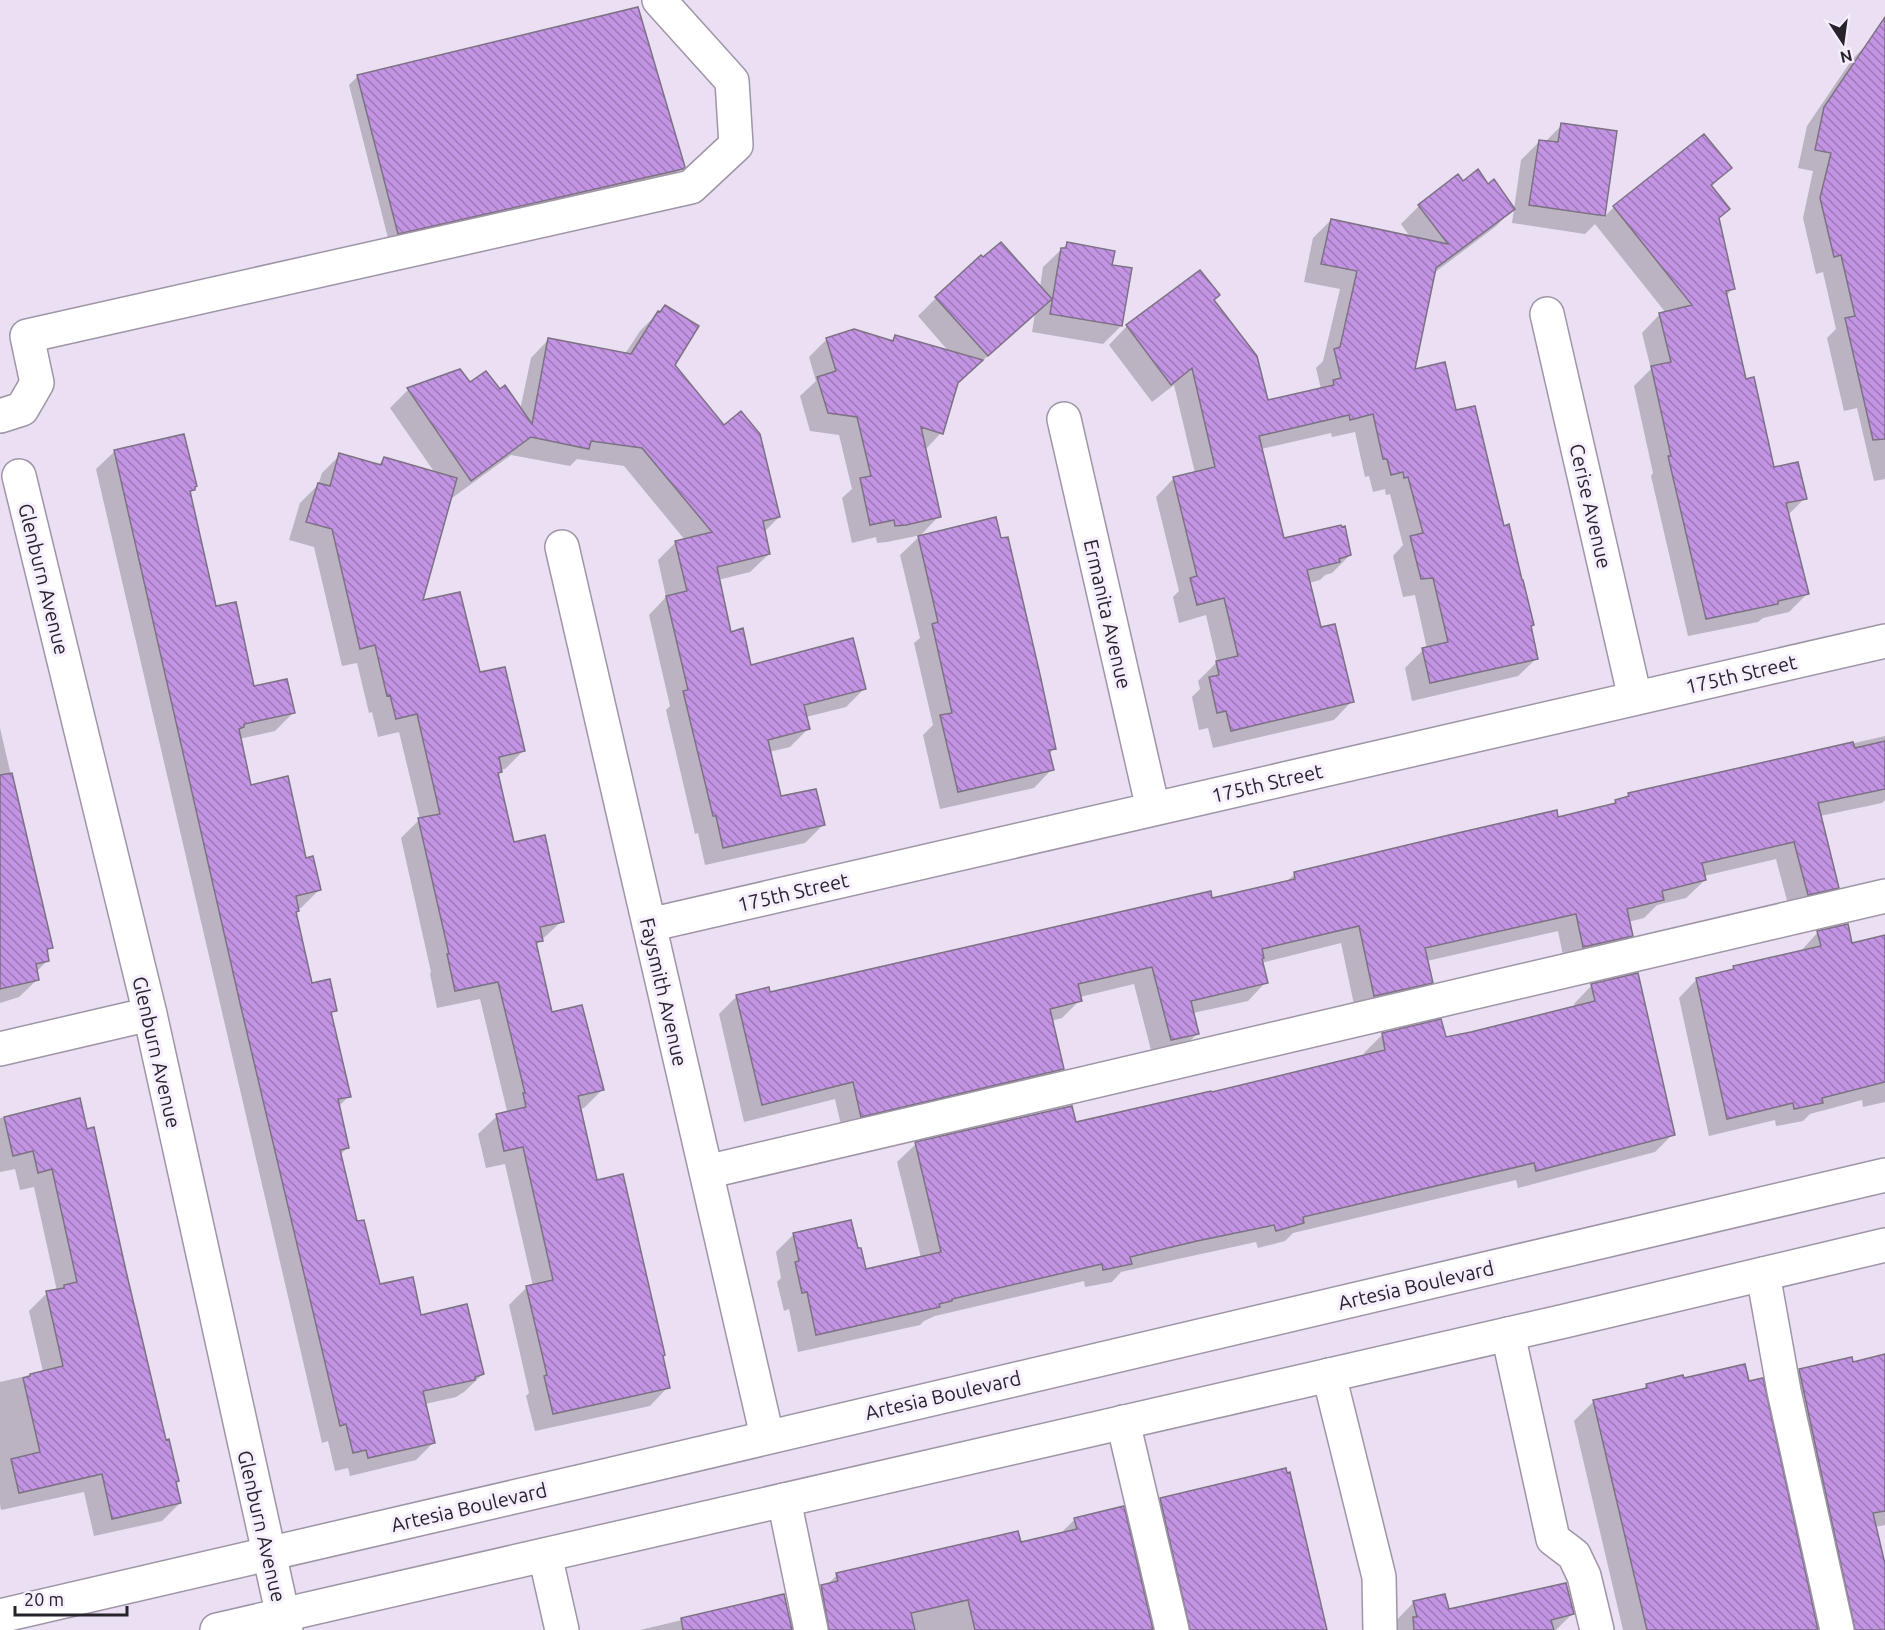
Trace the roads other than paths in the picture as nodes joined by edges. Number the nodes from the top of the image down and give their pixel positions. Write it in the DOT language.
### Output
graph roads {
  1 [pos="659,0"];
  2 [pos="1547,314"];
  3 [pos="0,416"];
  4 [pos="1064,419"];
  5 [pos="19,476"];
  6 [pos="562,547"];
  7 [pos="1885,641"];
  8 [pos="1635,698"];
  9 [pos="1153,809"];
  10 [pos="1885,896"];
  11 [pos="649,925"];
  12 [pos="150,1014"];
  13 [pos="0,1049"];
  14 [pos="706,1172"];
  15 [pos="1885,1175"];
  16 [pos="1885,1245"];
  17 [pos="1763,1274"];
  18 [pos="1508,1334"];
  19 [pos="1329,1375"];
  20 [pos="1123,1422"];
  21 [pos="767,1437"];
  22 [pos="783,1500"];
  23 [pos="267,1552"];
  24 [pos="545,1555"];
  25 [pos="0,1616"];
  26 [pos="284,1623"];
  27 [pos="217,1630"];
  28 [pos="562,1630"];
  29 [pos="811,1630"];
  30 [pos="1172,1630"];
  31 [pos="1380,1630"];
  32 [pos="1597,1630"];
  33 [pos="1837,1630"];
  1 -- 3 [label="street"];
  2 -- 8 [label="street, Cerise Avenue"];
  4 -- 9 [label="street, Ermanita Avenue"];
  5 -- 12 [label="street, Glenburn Avenue"];
  6 -- 11 [label="street, Faysmith Avenue"];
  7 -- 8 [label="street, 175th Street"];
  8 -- 9 [label="street, 175th Street"];
  9 -- 11 [label="street, 175th Street"];
  10 -- 14 [label="street"];
  11 -- 14 [label="street, Faysmith Avenue"];
  12 -- 13 [label="street"];
  12 -- 23 [label="street, Glenburn Avenue"];
  14 -- 21 [label="street, Faysmith Avenue"];
  15 -- 21 [label="street, Artesia Boulevard"];
  16 -- 17 [label="street"];
  17 -- 18 [label="street"];
  17 -- 33 [label="street"];
  18 -- 19 [label="street"];
  18 -- 32 [label="street"];
  19 -- 20 [label="street"];
  19 -- 31 [label="street"];
  20 -- 22 [label="street"];
  20 -- 30 [label="street"];
  21 -- 23 [label="street, Artesia Boulevard"];
  22 -- 24 [label="street"];
  22 -- 29 [label="street"];
  23 -- 25 [label="street, Artesia Boulevard"];
  23 -- 26 [label="street, Glenburn Avenue"];
  24 -- 26 [label="street"];
  24 -- 28 [label="street"];
  26 -- 27 [label="street"];
}
